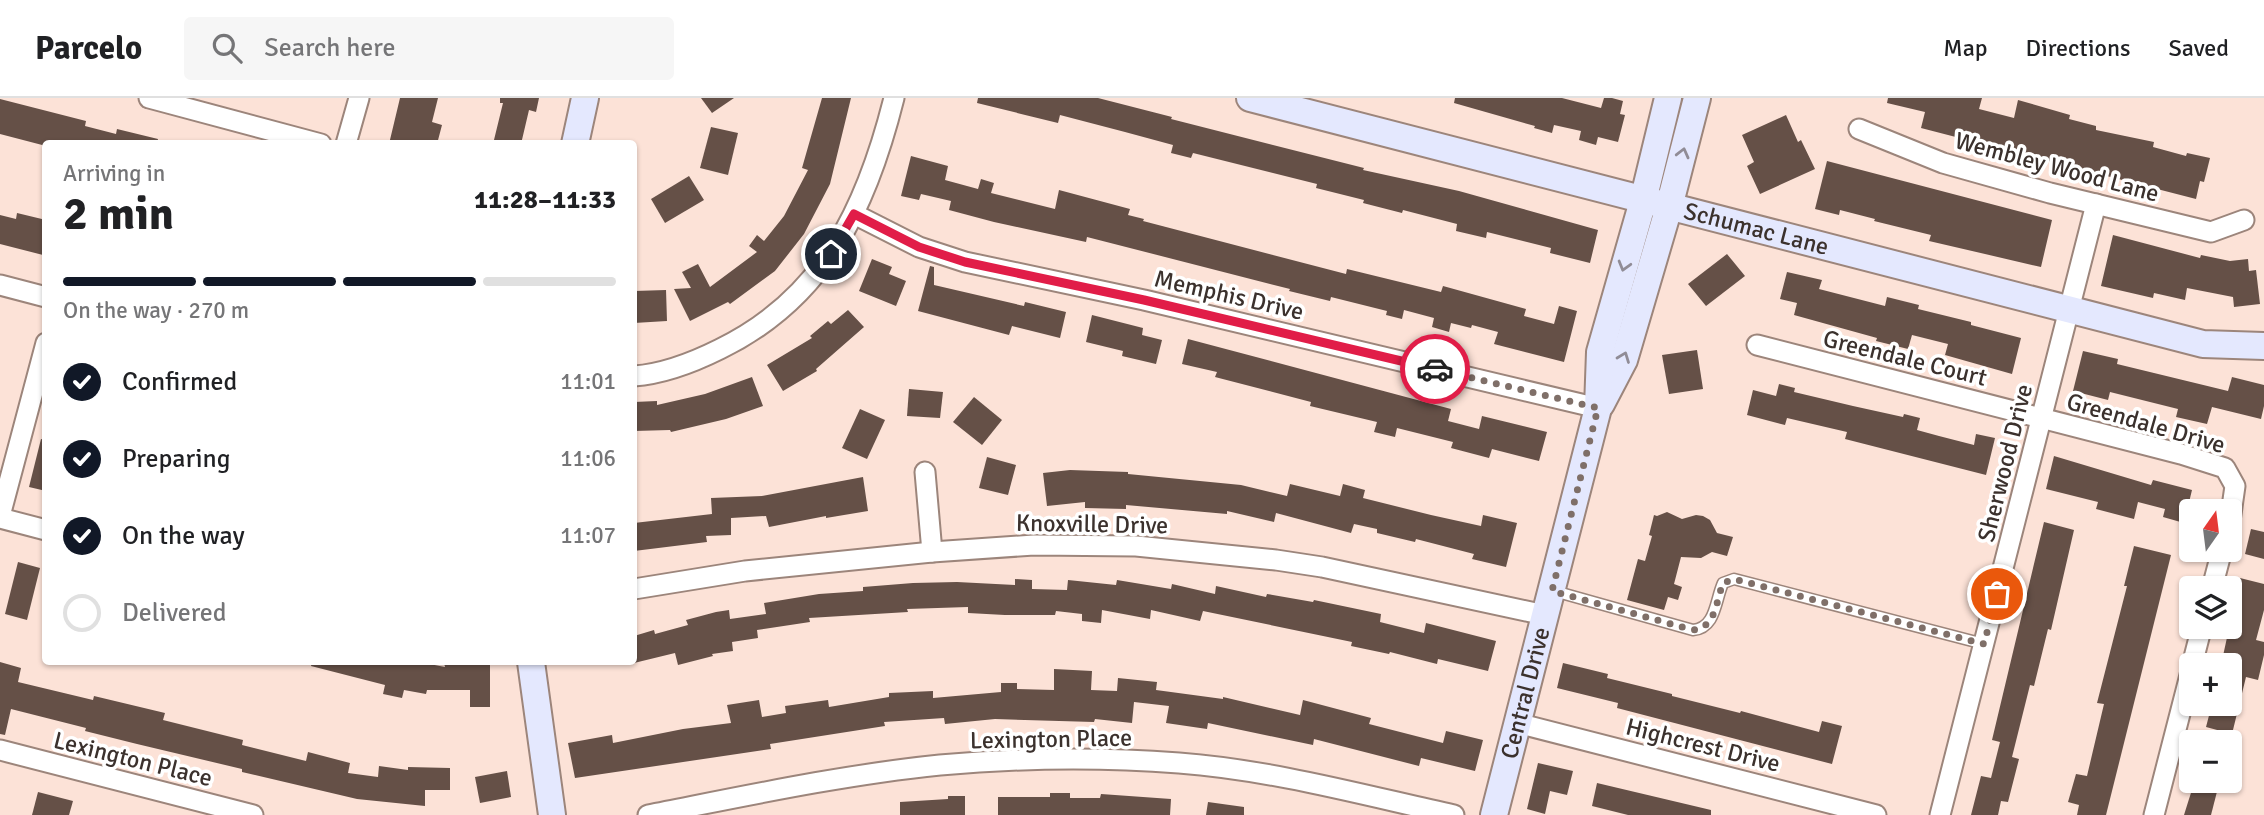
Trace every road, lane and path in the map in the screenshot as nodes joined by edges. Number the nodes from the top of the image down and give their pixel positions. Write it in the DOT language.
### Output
graph roads {
  1 [pos="149,98"];
  2 [pos="359,98"];
  3 [pos="585,98"];
  4 [pos="894,98"];
  5 [pos="1250,98"];
  6 [pos="1668,98"];
  7 [pos="1698,98"];
  8 [pos="1859,129"];
  9 [pos="306,140"];
  10 [pos="347,140"];
  11 [pos="576,140"];
  12 [pos="1643,201"];
  13 [pos="2096,204"];
  14 [pos="1669,207"];
  15 [pos="854,214"];
  16 [pos="2244,220"];
  17 [pos="0,285"];
  18 [pos="42,296"];
  19 [pos="2069,310"];
  20 [pos="1757,345"];
  21 [pos="2264,346"];
  22 [pos="42,359"];
  23 [pos="637,376"];
  24 [pos="1598,408"];
  25 [pos="2042,418"];
  26 [pos="925,472"];
  27 [pos="2233,499"];
  28 [pos="0,517"];
  29 [pos="42,529"];
  30 [pos="932,552"];
  31 [pos="637,589"];
  32 [pos="1548,603"];
  33 [pos="1984,644"];
  34 [pos="531,665"];
  35 [pos="2179,716"];
  36 [pos="1517,723"];
  37 [pos="0,750"];
  38 [pos="253,815"];
  39 [pos="552,815"];
  40 [pos="648,815"];
  41 [pos="1454,815"];
  42 [pos="1494,815"];
  43 [pos="1876,815"];
  44 [pos="1940,815"];
  45 [pos="2154,815"];
  1 -- 9 [label="street"];
  2 -- 10 [label="street"];
  3 -- 11 [label="street"];
  4 -- 15 [label="street"];
  5 -- 12 [label="street, Schumac Lane"];
  6 -- 12 [label="street, Central Drive"];
  14 -- 7 [label="street, Central Drive, one-way"];
  8 -- 13 [label="street, Wembley Wood Lane"];
  12 -- 14 [label="street, Schumac Lane"];
  12 -- 24 [label="street, Central Drive, one-way"];
  13 -- 16 [label="street, Wembley Wood Lane"];
  13 -- 19 [label="street, Sherwood Drive"];
  14 -- 19 [label="street, Schumac Lane"];
  24 -- 14 [label="street, Central Drive, one-way"];
  15 -- 23 [label="street"];
  15 -- 24 [label="street, Memphis Drive"];
  17 -- 18 [label="street"];
  19 -- 21 [label="street, Schumac Lane"];
  19 -- 25 [label="street, Sherwood Drive"];
  20 -- 25 [label="street, Greendale Court"];
  22 -- 28 [label="street"];
  24 -- 32 [label="street, Central Drive"];
  25 -- 27 [label="street, Greendale Drive"];
  25 -- 33 [label="street, Sherwood Drive"];
  26 -- 30 [label="street"];
  28 -- 29 [label="street"];
  30 -- 31 [label="street, Knoxville Drive"];
  30 -- 32 [label="street, Knoxville Drive"];
  32 -- 33 [label="lane"];
  32 -- 36 [label="street, Central Drive"];
  33 -- 44 [label="street, Sherwood Drive"];
  34 -- 39 [label="street"];
  35 -- 45 [label="street"];
  36 -- 42 [label="street, Central Drive"];
  36 -- 43 [label="street, Highcrest Drive"];
  37 -- 38 [label="street, Lexington Place"];
  40 -- 41 [label="street, Lexington Place"];
}
